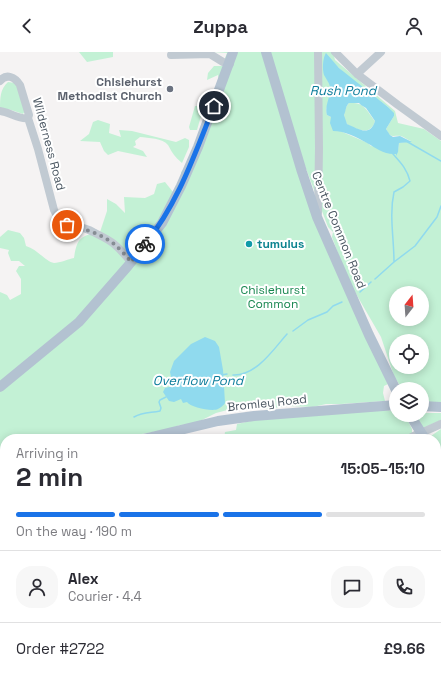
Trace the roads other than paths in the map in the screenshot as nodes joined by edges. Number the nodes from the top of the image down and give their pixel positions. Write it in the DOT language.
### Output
graph roads {
  1 [pos="233,52"];
  2 [pos="266,52"];
  3 [pos="318,52"];
  4 [pos="335,52"];
  5 [pos="381,52"];
  6 [pos="171,56"];
  7 [pos="230,64"];
  8 [pos="357,74"];
  9 [pos="0,82"];
  10 [pos="0,111"];
  11 [pos="28,118"];
  12 [pos="441,136"];
  13 [pos="317,217"];
  14 [pos="131,262"];
  15 [pos="392,382"];
  16 [pos="0,388"];
  17 [pos="389,406"];
  18 [pos="429,406"];
  19 [pos="441,407"];
  20 [pos="414,422"];
  21 [pos="441,424"];
  22 [pos="164,434"];
  23 [pos="421,434"];
  24 [pos="424,434"];
  1 -- 7 [label="main road"];
  2 -- 13 [label="main road, Centre Common Road"];
  3 -- 13 [label="street"];
  4 -- 8 [label="street"];
  5 -- 8 [label="street"];
  6 -- 7 [label="street"];
  7 -- 14 [label="main road"];
  8 -- 12 [label="street"];
  9 -- 11 [label="street, Wilderness Road"];
  10 -- 11 [label="street"];
  11 -- 14 [label="street, Wilderness Road"];
  13 -- 15 [label="main road, Centre Common Road"];
  14 -- 16 [label="main road"];
  17 -- 22 [label="main road, Bromley Road"];
  18 -- 19 [label="main road"];
  20 -- 23 [label="main road"];
  21 -- 24 [label="street"];
}
